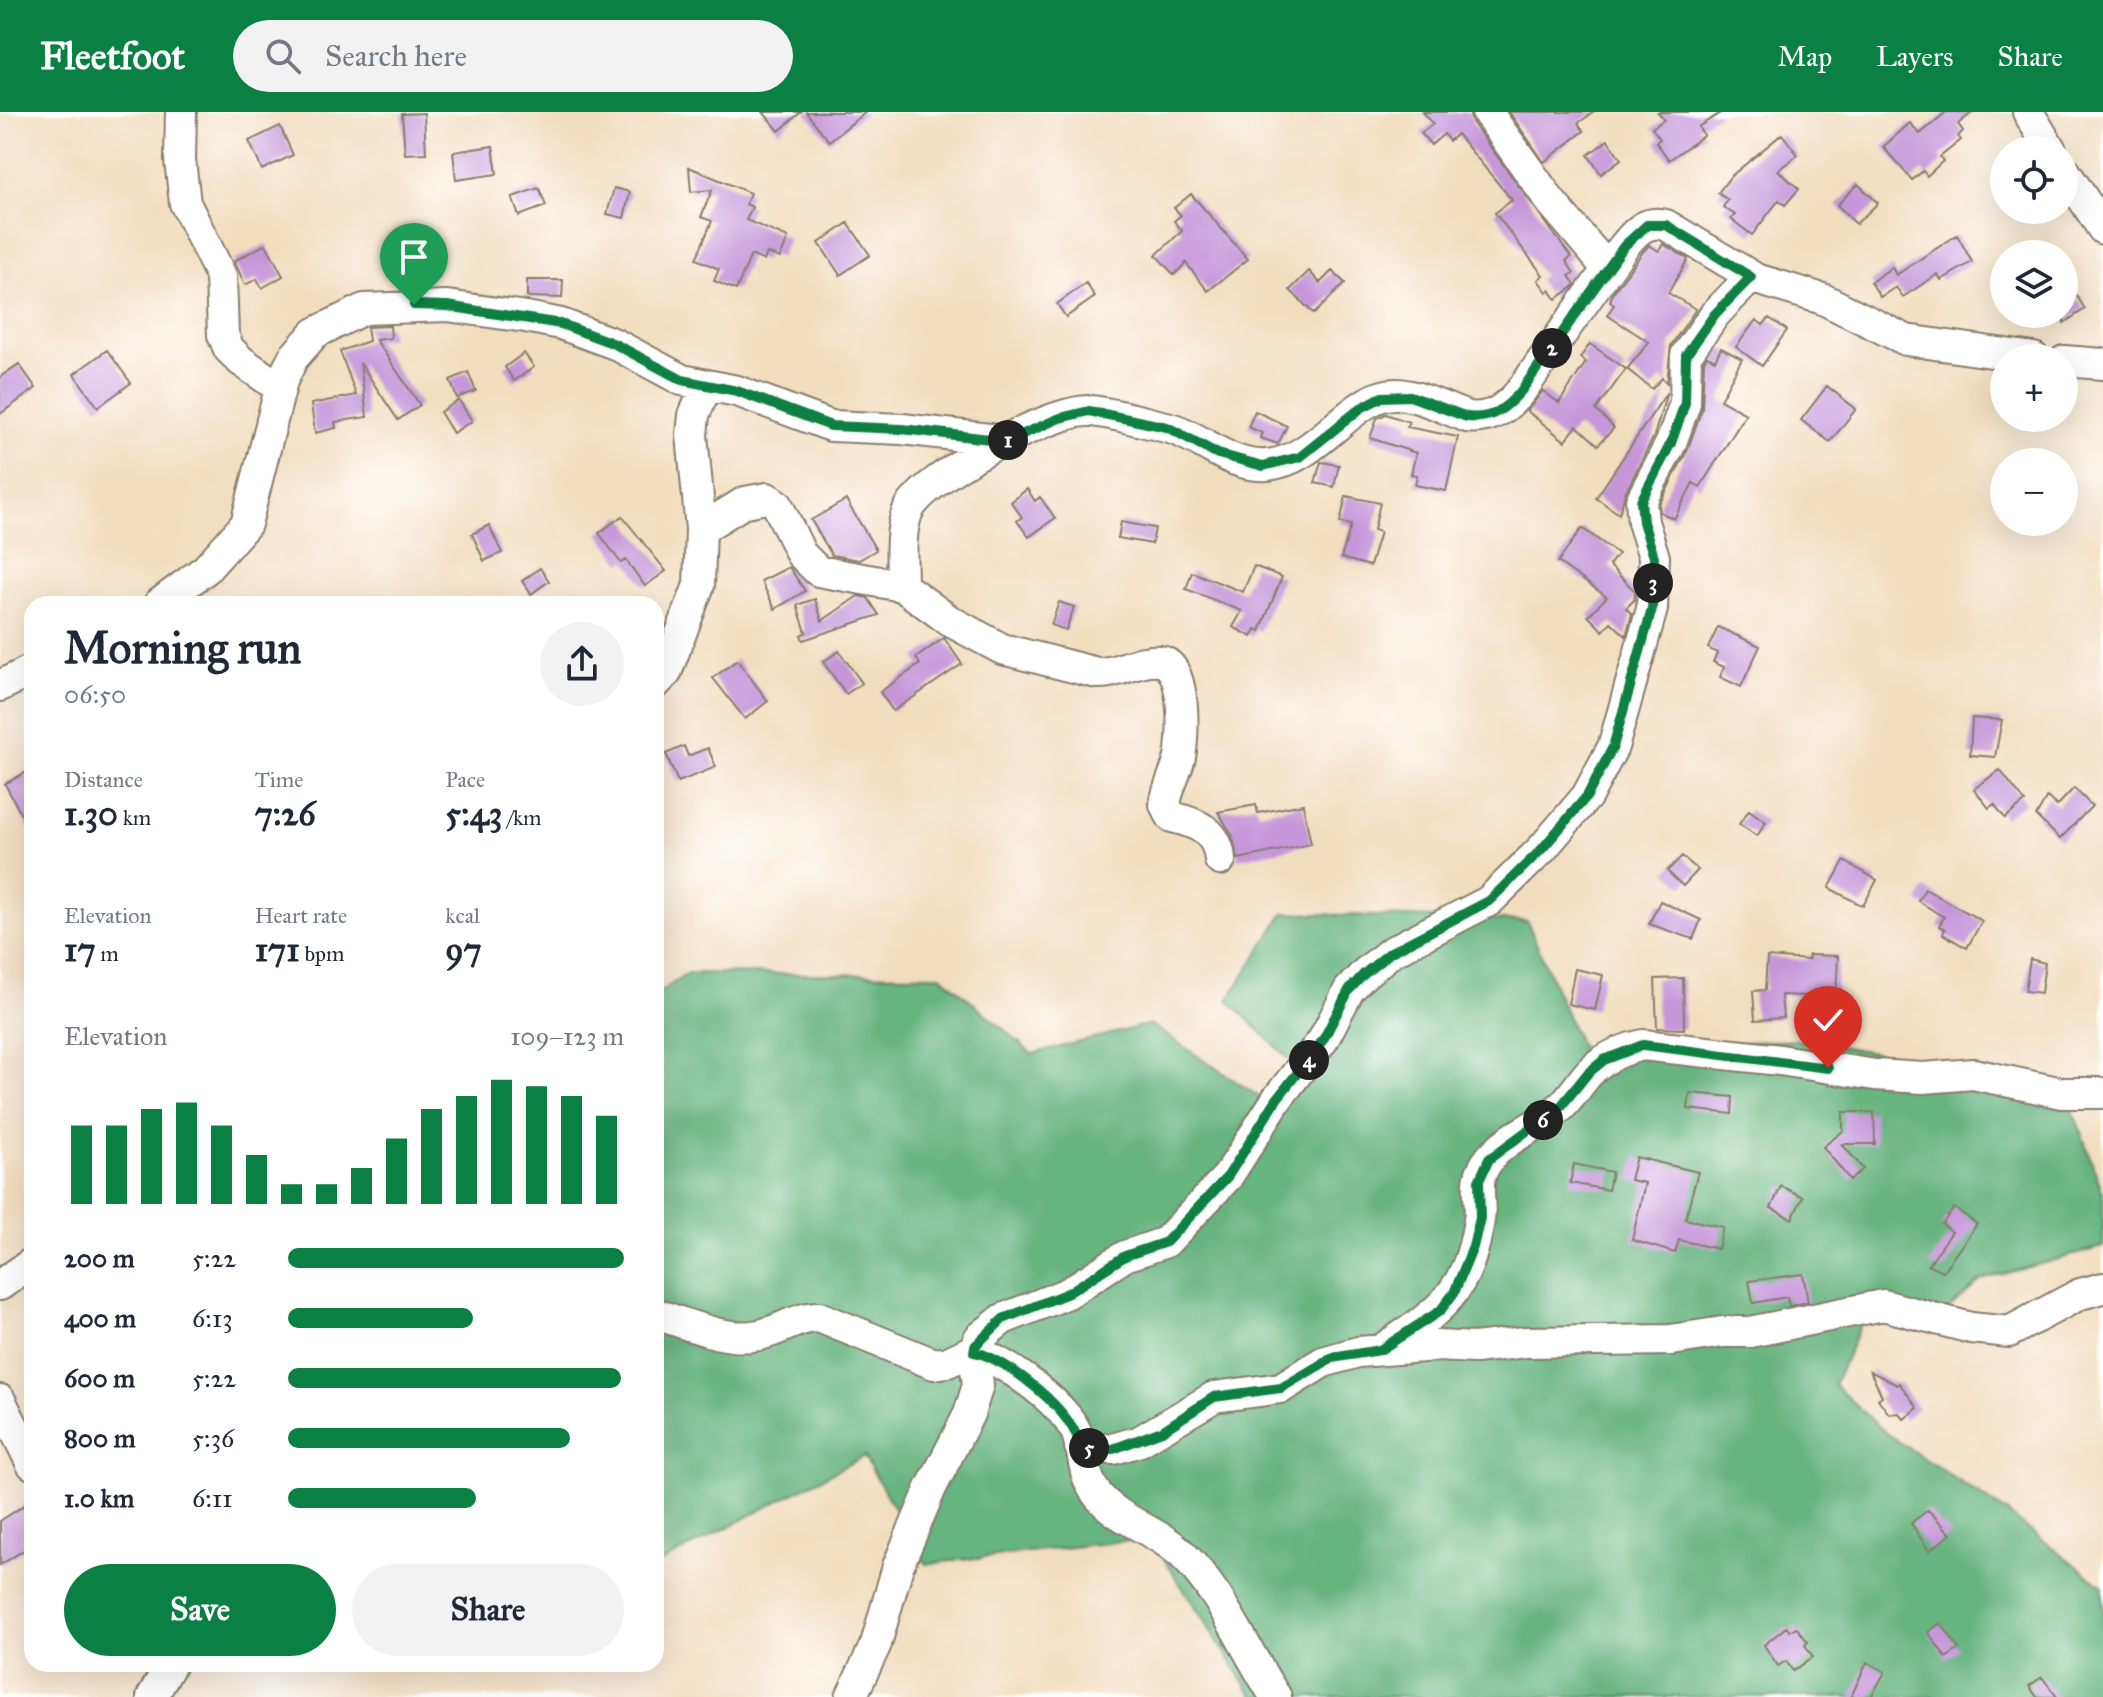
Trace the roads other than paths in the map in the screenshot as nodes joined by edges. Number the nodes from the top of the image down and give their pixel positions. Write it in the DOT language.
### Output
graph roads {
  1 [pos="181,112"];
  2 [pos="1487,112"];
  3 [pos="2028,112"];
  4 [pos="2043,136"];
  5 [pos="2078,191"];
  6 [pos="2103,229"];
  7 [pos="1607,268"];
  8 [pos="1751,277"];
  9 [pos="1990,352"];
  10 [pos="2078,362"];
  11 [pos="2103,364"];
  12 [pos="706,386"];
  13 [pos="280,388"];
  14 [pos="1007,441"];
  15 [pos="701,529"];
  16 [pos="902,586"];
  17 [pos="170,596"];
  18 [pos="24,674"];
  19 [pos="664,675"];
  20 [pos="0,686"];
  21 [pos="1220,860"];
  22 [pos="2103,1093"];
  23 [pos="24,1268"];
  24 [pos="0,1285"];
  25 [pos="2103,1288"];
  26 [pos="664,1316"];
  27 [pos="1380,1350"];
  28 [pos="974,1352"];
  29 [pos="0,1400"];
  30 [pos="1080,1447"];
  31 [pos="24,1448"];
  32 [pos="851,1697"];
  33 [pos="1276,1697"];
  1 -- 13 [label="street"];
  2 -- 7 [label="street"];
  3 -- 4 [label="street"];
  5 -- 6 [label="street"];
  7 -- 8 [label="street"];
  7 -- 14 [label="street"];
  8 -- 9 [label="street"];
  8 -- 28 [label="street"];
  10 -- 11 [label="street"];
  12 -- 13 [label="street"];
  12 -- 14 [label="street"];
  12 -- 15 [label="street"];
  13 -- 17 [label="street"];
  14 -- 16 [label="street"];
  15 -- 16 [label="street"];
  15 -- 19 [label="street"];
  16 -- 21 [label="street"];
  18 -- 20 [label="street"];
  22 -- 27 [label="street"];
  23 -- 24 [label="street"];
  25 -- 27 [label="street"];
  26 -- 28 [label="street"];
  27 -- 30 [label="street"];
  28 -- 30 [label="street"];
  28 -- 32 [label="street"];
  29 -- 31 [label="street"];
  30 -- 33 [label="street"];
}
